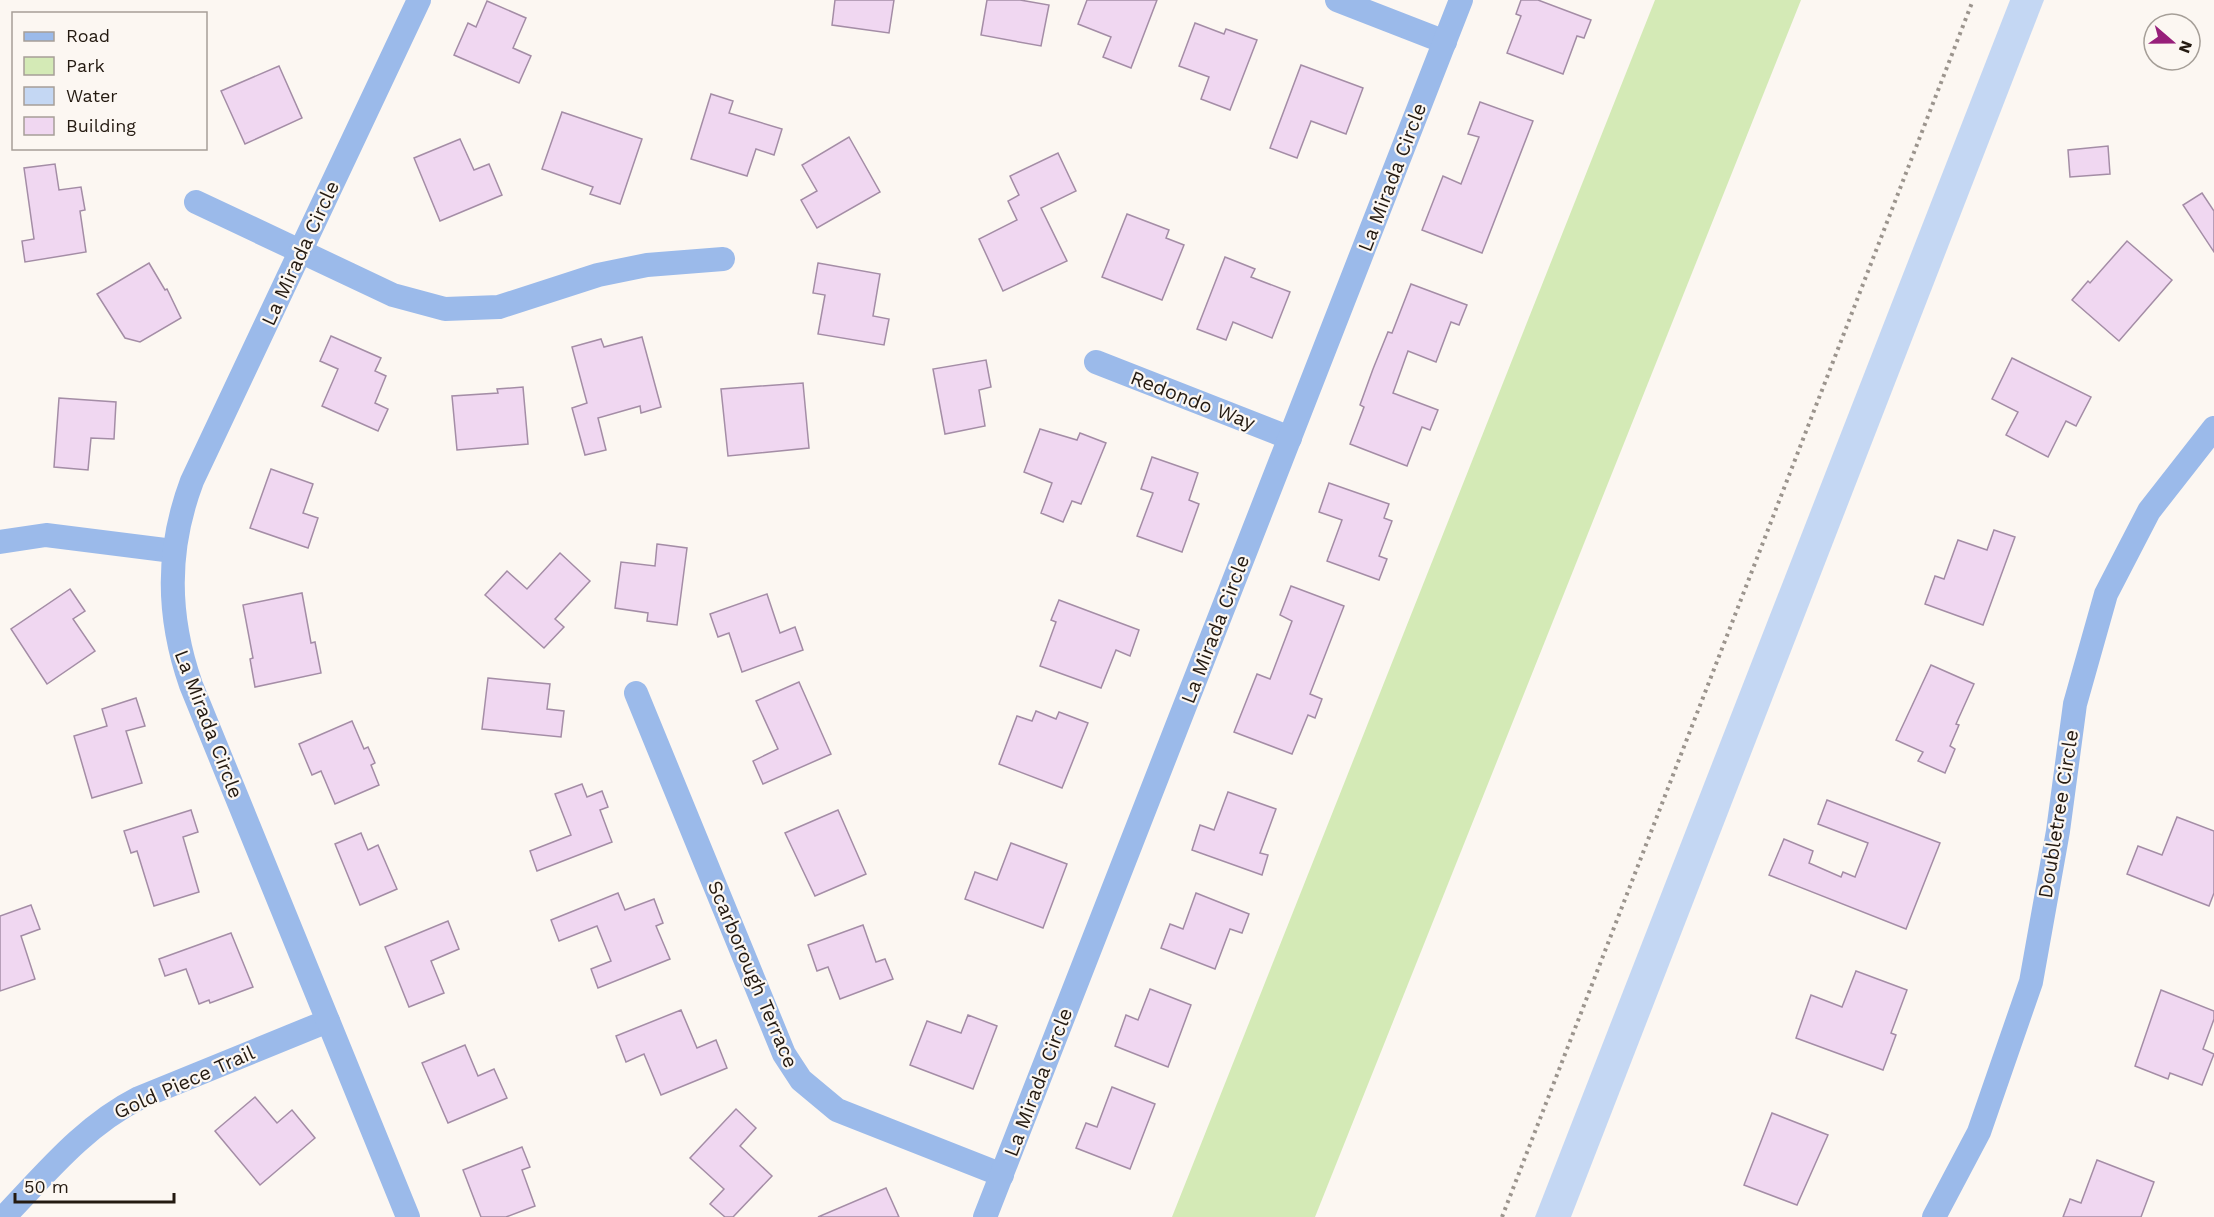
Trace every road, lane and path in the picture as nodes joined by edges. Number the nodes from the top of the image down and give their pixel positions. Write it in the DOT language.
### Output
graph roads {
  1 [pos="419,0"];
  2 [pos="1337,0"];
  3 [pos="1461,0"];
  4 [pos="1973,0"];
  5 [pos="1444,42"];
  6 [pos="196,202"];
  7 [pos="301,251"];
  8 [pos="723,259"];
  9 [pos="1096,362"];
  10 [pos="2214,428"];
  11 [pos="1290,438"];
  12 [pos="0,542"];
  13 [pos="174,551"];
  14 [pos="636,693"];
  15 [pos="328,1021"];
  16 [pos="1002,1175"];
  17 [pos="4,1217"];
  18 [pos="408,1217"];
  19 [pos="985,1217"];
  20 [pos="1502,1217"];
  21 [pos="1934,1217"];
  1 -- 7 [label="street, La Mirada Circle"];
  2 -- 5 [label="street"];
  3 -- 5 [label="street, La Mirada Circle"];
  4 -- 20 [label="path"];
  5 -- 11 [label="street, La Mirada Circle"];
  6 -- 7 [label="street"];
  7 -- 8 [label="street"];
  7 -- 13 [label="street, La Mirada Circle"];
  9 -- 11 [label="street, Redondo Way"];
  10 -- 21 [label="street, Doubletree Circle"];
  11 -- 16 [label="street, La Mirada Circle"];
  12 -- 13 [label="street"];
  13 -- 15 [label="street, La Mirada Circle"];
  14 -- 16 [label="street, Scarborough Terrace"];
  15 -- 17 [label="street, Gold Piece Trail"];
  15 -- 18 [label="street, La Mirada Circle"];
  16 -- 19 [label="street, La Mirada Circle"];
}
